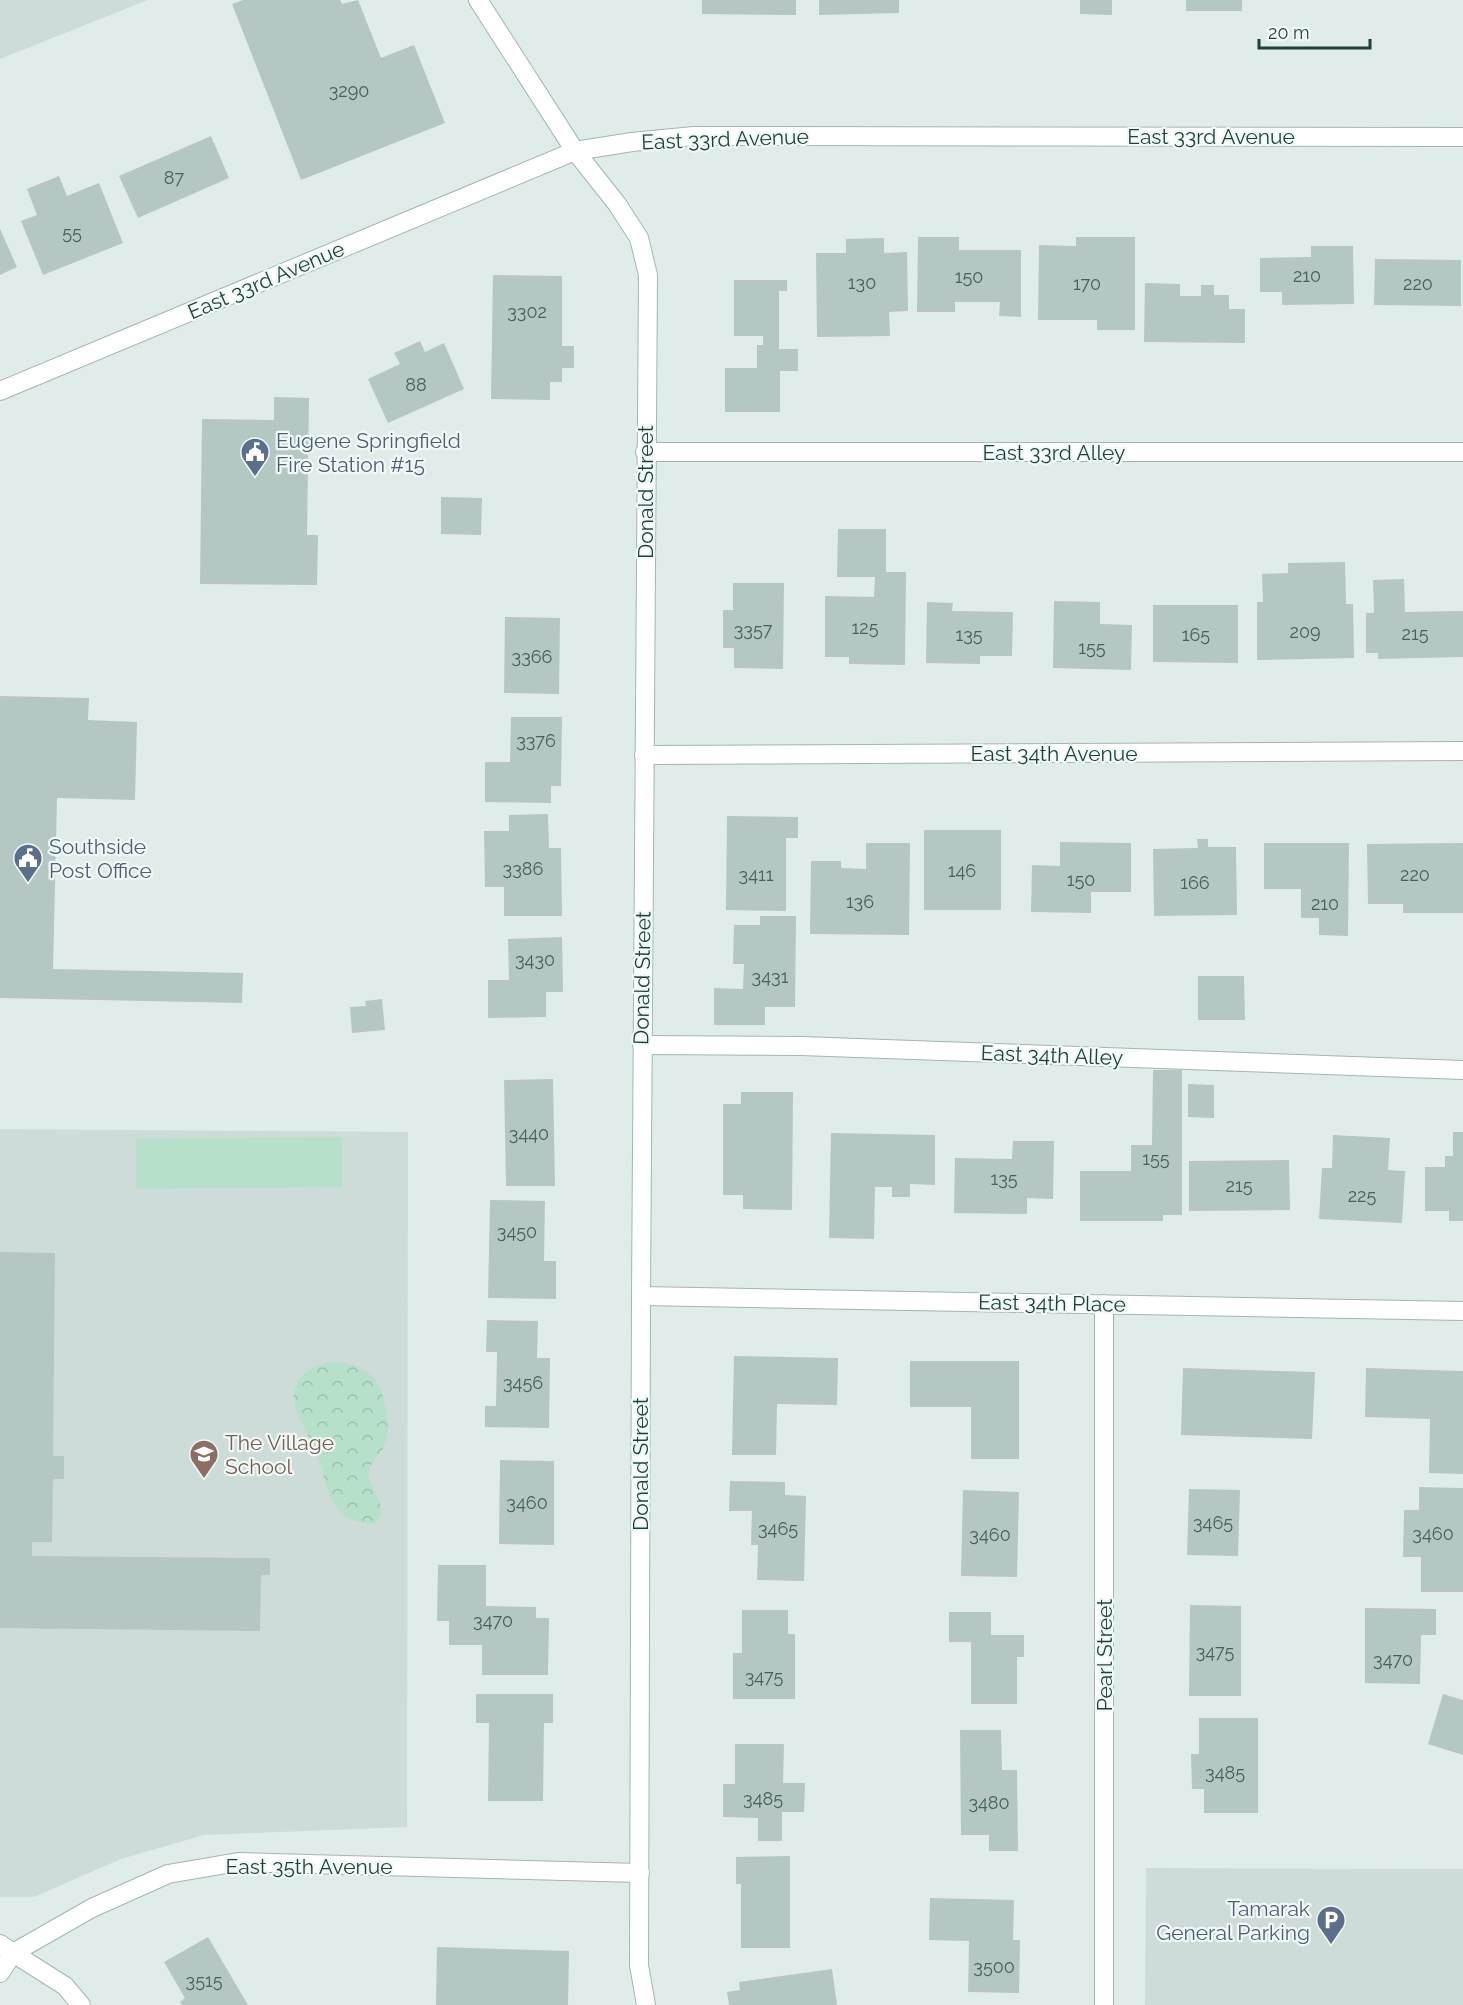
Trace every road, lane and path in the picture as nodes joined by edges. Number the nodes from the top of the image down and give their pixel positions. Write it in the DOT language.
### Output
graph roads {
  1 [pos="478,0"];
  2 [pos="1463,137"];
  3 [pos="575,151"];
  4 [pos="0,391"];
  5 [pos="645,452"];
  6 [pos="1463,452"];
  7 [pos="1463,751"];
  8 [pos="645,755"];
  9 [pos="642,1045"];
  10 [pos="1463,1070"];
  11 [pos="640,1296"];
  12 [pos="1104,1304"];
  13 [pos="1463,1311"];
  14 [pos="640,1873"];
  15 [pos="6,1949"];
  16 [pos="0,1974"];
  17 [pos="81,2005"];
  18 [pos="646,2005"];
  19 [pos="1104,2005"];
  1 -- 3 [label="street, Donald Street"];
  2 -- 3 [label="street, East 33rd Avenue"];
  3 -- 4 [label="street, East 33rd Avenue"];
  3 -- 5 [label="street, Donald Street"];
  5 -- 6 [label="street, East 33rd Alley"];
  5 -- 8 [label="street, Donald Street"];
  7 -- 8 [label="street, East 34th Avenue"];
  8 -- 9 [label="street, Donald Street"];
  9 -- 10 [label="street, East 34th Alley"];
  9 -- 11 [label="street, Donald Street"];
  11 -- 12 [label="street, East 34th Place"];
  11 -- 14 [label="street, Donald Street"];
  12 -- 13 [label="street, East 34th Place"];
  12 -- 19 [label="street, Pearl Street"];
  14 -- 15 [label="street, East 35th Avenue"];
  14 -- 18 [label="street, Donald Street"];
  15 -- 16 [label="street"];
  15 -- 17 [label="street"];
}
